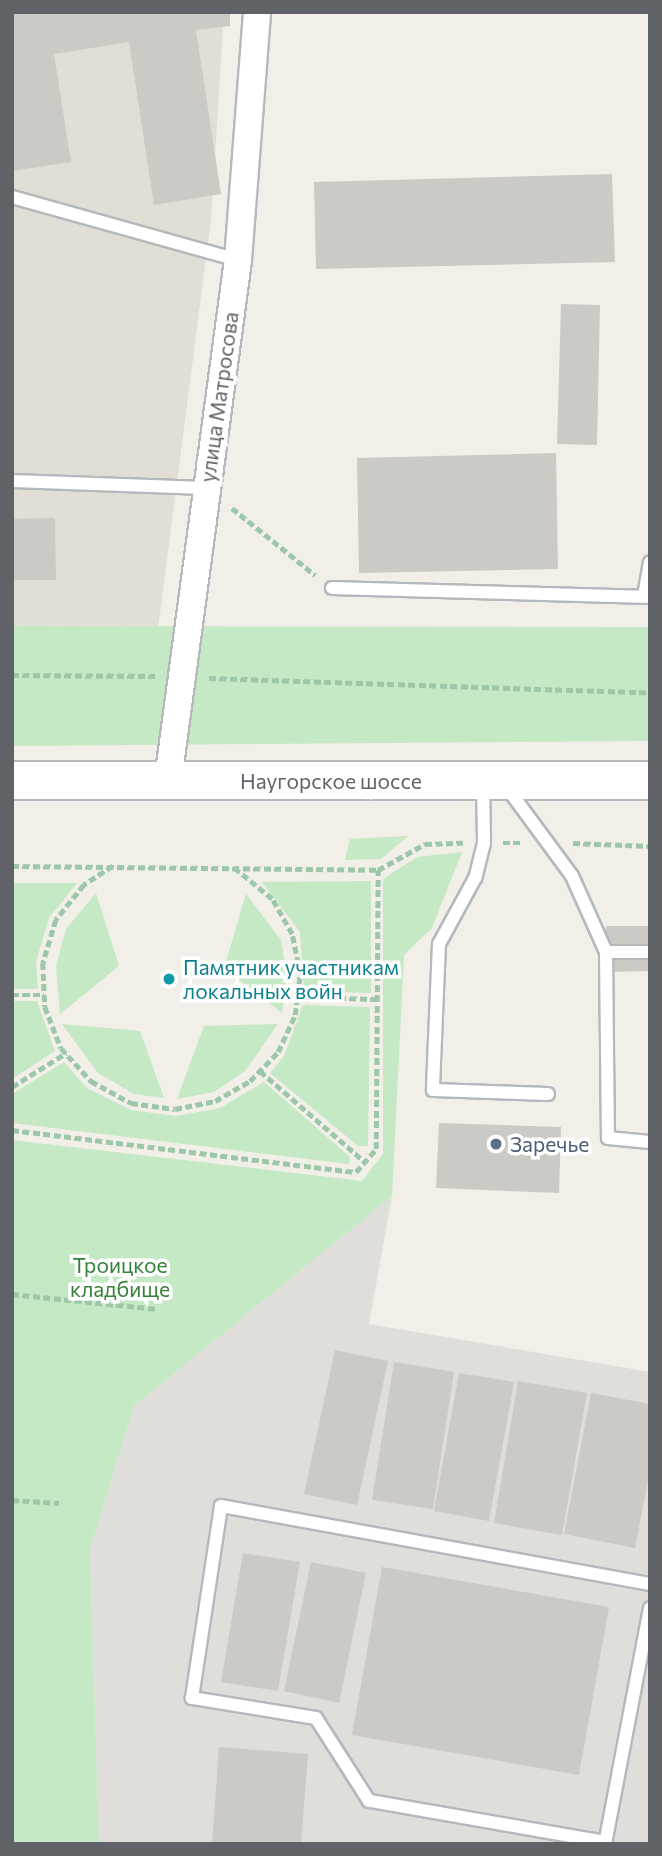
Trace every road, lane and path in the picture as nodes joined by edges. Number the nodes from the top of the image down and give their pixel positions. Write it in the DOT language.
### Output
graph roads {
  1 [pos="257,12"];
  2 [pos="12,197"];
  3 [pos="238,260"];
  4 [pos="12,481"];
  5 [pos="206,488"];
  6 [pos="650,563"];
  7 [pos="332,588"];
  8 [pos="647,596"];
  9 [pos="12,675"];
  10 [pos="180,677"];
  11 [pos="650,693"];
  12 [pos="12,780"];
  13 [pos="168,780"];
  14 [pos="650,780"];
  15 [pos="493,782"];
  16 [pos="425,844"];
  17 [pos="12,866"];
  18 [pos="113,866"];
  19 [pos="234,868"];
  20 [pos="378,870"];
  21 [pos="606,952"];
  22 [pos="650,952"];
  23 [pos="12,995"];
  24 [pos="44,995"];
  25 [pos="297,997"];
  26 [pos="377,999"];
  27 [pos="66,1053"];
  28 [pos="260,1071"];
  29 [pos="12,1087"];
  30 [pos="548,1094"];
  31 [pos="12,1130"];
  32 [pos="650,1142"];
  33 [pos="365,1162"];
  34 [pos="12,1294"];
  35 [pos="157,1309"];
  36 [pos="12,1500"];
  37 [pos="59,1503"];
  38 [pos="650,1584"];
  39 [pos="650,1608"];
  40 [pos="605,1843"];
  1 -- 3 [label="street, улица Матросова"];
  2 -- 3 [label="lane"];
  3 -- 5 [label="street, улица Матросова"];
  4 -- 5 [label="lane"];
  5 -- 7 [label="path"];
  5 -- 10 [label="street, улица Матросова"];
  6 -- 8 [label="lane"];
  7 -- 8 [label="lane"];
  9 -- 10 [label="path"];
  10 -- 11 [label="path"];
  10 -- 13 [label="street, улица Матросова"];
  12 -- 13 [label="main road, Наугорское шоссе"];
  13 -- 15 [label="main road, Наугорское шоссе"];
  14 -- 15 [label="main road, Наугорское шоссе"];
  15 -- 21 [label="lane"];
  15 -- 30 [label="lane"];
  16 -- 20 [label="path"];
  17 -- 18 [label="path"];
  18 -- 19 [label="path"];
  18 -- 24 [label="path"];
  19 -- 20 [label="path"];
  19 -- 25 [label="path"];
  20 -- 26 [label="path"];
  21 -- 22 [label="lane"];
  21 -- 32 [label="lane"];
  23 -- 24 [label="path"];
  24 -- 27 [label="path"];
  25 -- 26 [label="path"];
  25 -- 28 [label="path"];
  26 -- 33 [label="path"];
  27 -- 28 [label="path"];
  27 -- 29 [label="path"];
  28 -- 33 [label="path"];
  31 -- 33 [label="path"];
  34 -- 35 [label="path"];
  36 -- 37 [label="path"];
  38 -- 40 [label="lane"];
  39 -- 40 [label="lane"];
}
